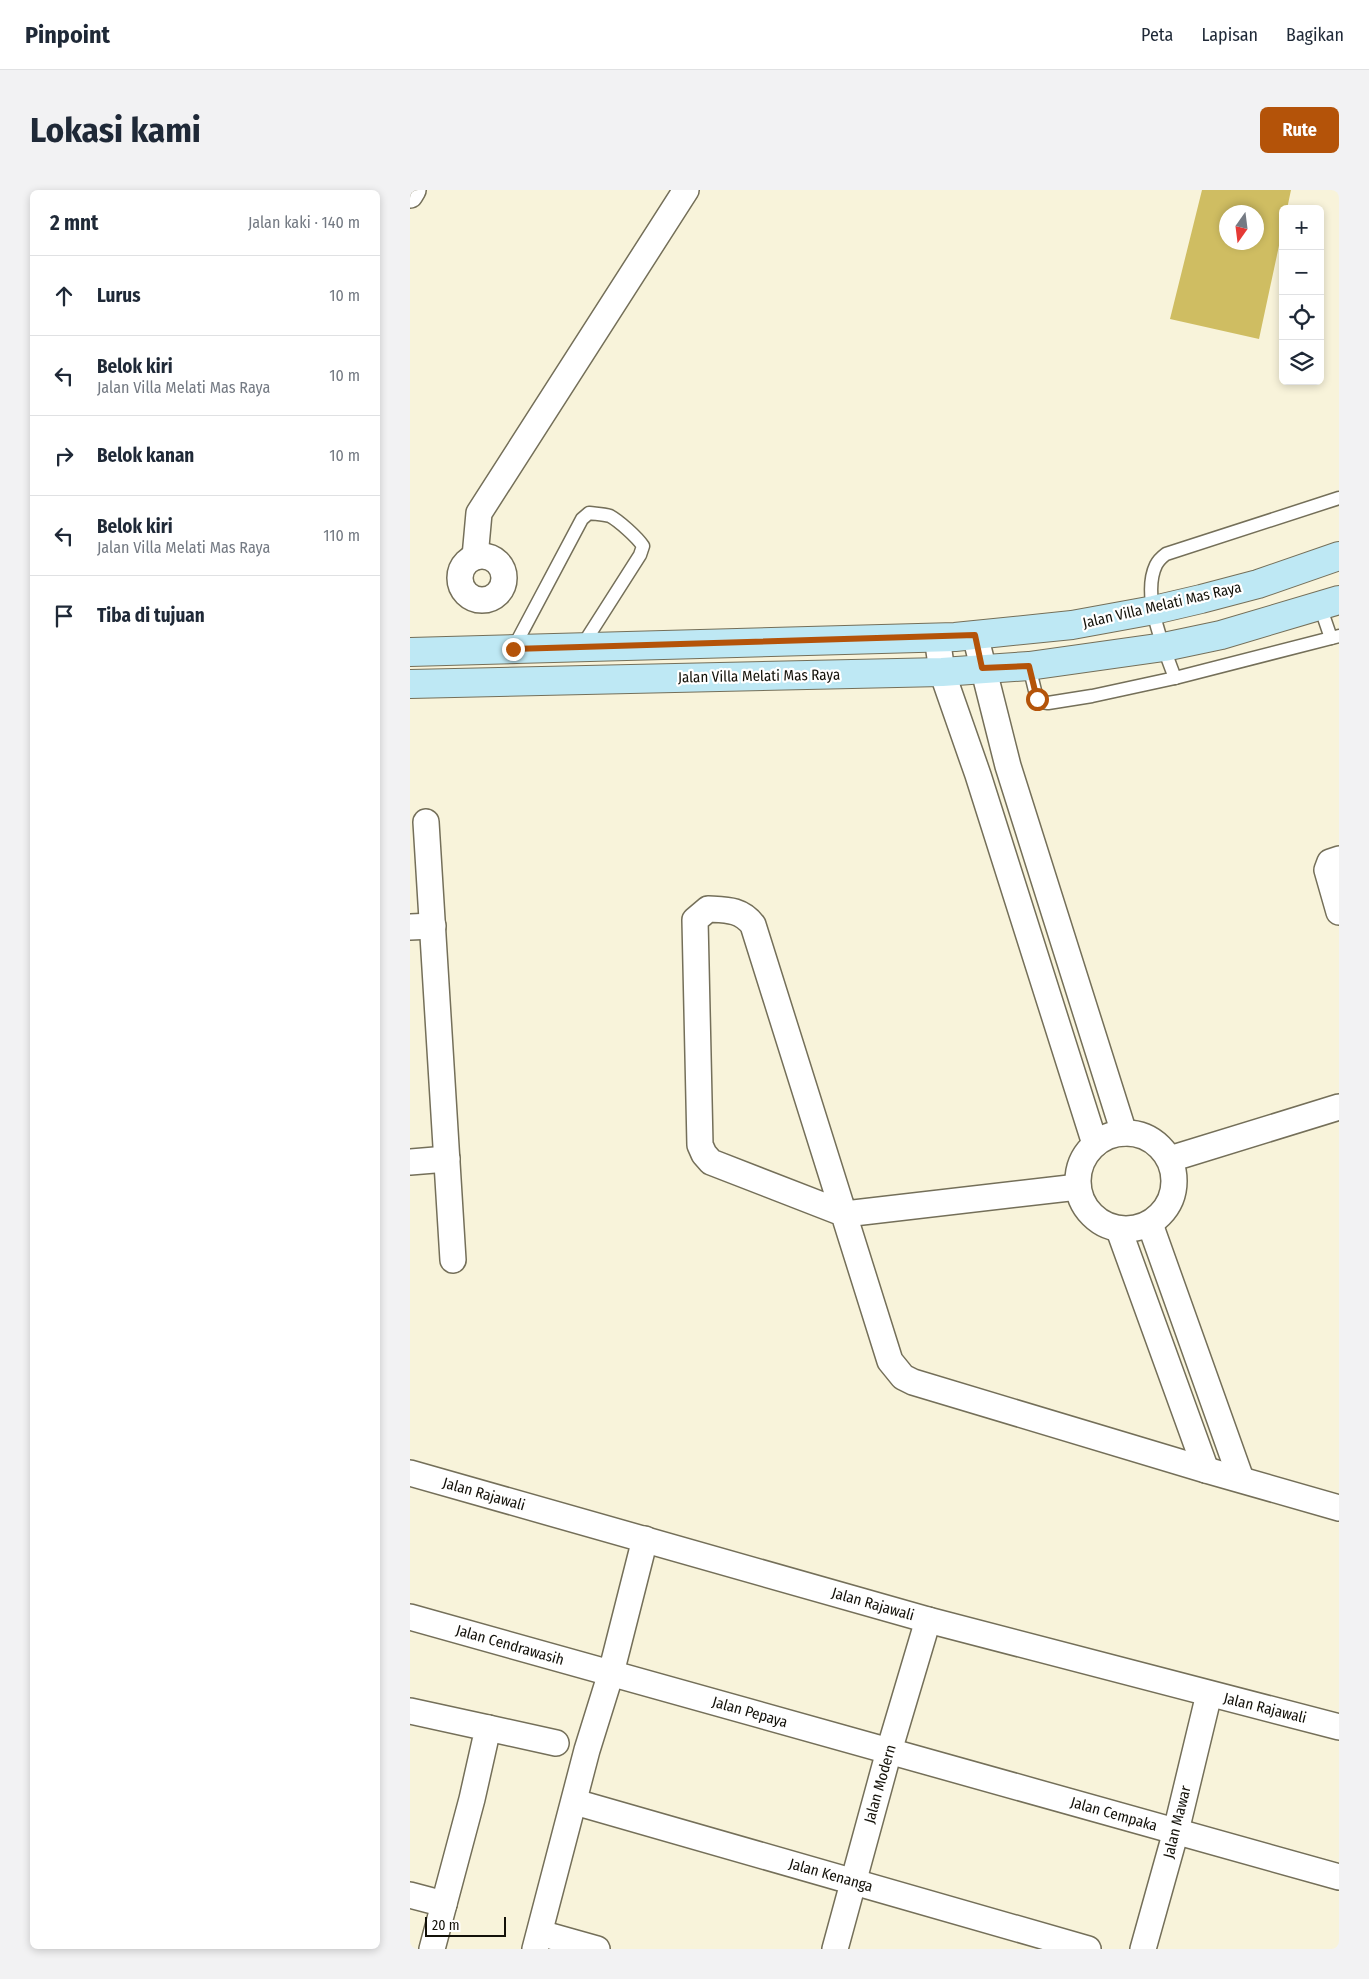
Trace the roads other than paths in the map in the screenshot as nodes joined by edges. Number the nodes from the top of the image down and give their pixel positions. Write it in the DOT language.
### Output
graph roads {
  1 [pos="413,190"];
  2 [pos="686,190"];
  3 [pos="410,195"];
  4 [pos="1339,498"];
  5 [pos="1339,556"];
  6 [pos="475,557"];
  7 [pos="1329,603"];
  8 [pos="1154,610"];
  9 [pos="975,635"];
  10 [pos="937,637"];
  11 [pos="1335,637"];
  12 [pos="582,647"];
  13 [pos="1164,647"];
  14 [pos="513,649"];
  15 [pos="410,652"];
  16 [pos="1029,666"];
  17 [pos="982,668"];
  18 [pos="942,672"];
  19 [pos="1175,678"];
  20 [pos="410,684"];
  21 [pos="426,822"];
  22 [pos="1339,859"];
  23 [pos="1335,887"];
  24 [pos="1339,912"];
  25 [pos="421,926"];
  26 [pos="1339,1107"];
  27 [pos="1124,1133"];
  28 [pos="1095,1144"];
  29 [pos="447,1159"];
  30 [pos="1170,1159"];
  31 [pos="410,1162"];
  32 [pos="1078,1187"];
  33 [pos="845,1214"];
  34 [pos="1150,1224"];
  35 [pos="1119,1230"];
  36 [pos="453,1260"];
  37 [pos="1206,1470"];
  38 [pos="410,1473"];
  39 [pos="1241,1479"];
  40 [pos="1339,1508"];
  41 [pos="645,1539"];
  42 [pos="410,1617"];
  43 [pos="928,1620"];
  44 [pos="611,1673"];
  45 [pos="1209,1694"];
  46 [pos="410,1711"];
  47 [pos="1339,1727"];
  48 [pos="488,1728"];
  49 [pos="556,1742"];
  50 [pos="889,1751"];
  51 [pos="575,1802"];
  52 [pos="1176,1831"];
  53 [pos="1339,1877"];
  54 [pos="852,1881"];
  55 [pos="410,1895"];
  56 [pos="444,1904"];
  57 [pos="537,1941"];
  58 [pos="432,1949"];
  59 [pos="597,1949"];
  60 [pos="835,1949"];
  61 [pos="1088,1949"];
  62 [pos="1143,1949"];
  1 -- 3 [label="street"];
  2 -- 6 [label="street"];
  4 -- 8 [label="lane"];
  5 -- 8 [label="street, Jalan Villa Melati Mas Raya"];
  7 -- 11 [label="lane"];
  7 -- 13 [label="street, Jalan Villa Melati Mas Raya"];
  8 -- 9 [label="street, Jalan Villa Melati Mas Raya"];
  8 -- 13 [label="lane"];
  9 -- 10 [label="street, Jalan Villa Melati Mas Raya"];
  9 -- 17 [label="street"];
  10 -- 12 [label="street, Jalan Villa Melati Mas Raya"];
  10 -- 18 [label="street"];
  11 -- 19 [label="lane"];
  12 -- 14 [label="street, Jalan Villa Melati Mas Raya"];
  12 -- 14 [label="lane"];
  13 -- 16 [label="street, Jalan Villa Melati Mas Raya"];
  13 -- 19 [label="lane"];
  14 -- 15 [label="street, Jalan Villa Melati Mas Raya"];
  16 -- 17 [label="street, Jalan Villa Melati Mas Raya"];
  16 -- 19 [label="lane"];
  17 -- 18 [label="street, Jalan Villa Melati Mas Raya"];
  17 -- 27 [label="street"];
  18 -- 20 [label="street, Jalan Villa Melati Mas Raya"];
  18 -- 28 [label="street"];
  21 -- 25 [label="street"];
  22 -- 23 [label="street"];
  23 -- 24 [label="street"];
  25 -- 29 [label="street"];
  26 -- 30 [label="street"];
  27 -- 28 [label="street"];
  27 -- 30 [label="street"];
  28 -- 32 [label="street"];
  29 -- 31 [label="street"];
  29 -- 36 [label="street"];
  30 -- 34 [label="street"];
  32 -- 33 [label="street"];
  32 -- 35 [label="street"];
  33 -- 33 [label="street"];
  33 -- 37 [label="street"];
  34 -- 35 [label="street"];
  34 -- 39 [label="street"];
  35 -- 37 [label="street"];
  37 -- 39 [label="street"];
  38 -- 41 [label="street, Jalan Rajawali"];
  39 -- 40 [label="street"];
  41 -- 43 [label="street, Jalan Rajawali"];
  41 -- 44 [label="street"];
  42 -- 44 [label="street, Jalan Cendrawasih"];
  43 -- 45 [label="street, Jalan Rajawali"];
  43 -- 50 [label="street, Jalan Modern"];
  44 -- 50 [label="street, Jalan Pepaya"];
  44 -- 51 [label="street"];
  45 -- 47 [label="street, Jalan Rajawali"];
  45 -- 52 [label="street, Jalan Mawar"];
  46 -- 48 [label="street"];
  48 -- 49 [label="street"];
  48 -- 56 [label="street"];
  50 -- 52 [label="street, Jalan Cempaka"];
  50 -- 54 [label="street, Jalan Modern"];
  51 -- 54 [label="street, Jalan Kenanga"];
  51 -- 57 [label="street"];
  52 -- 53 [label="street, Jalan Cempaka"];
  52 -- 62 [label="street, Jalan Mawar"];
  54 -- 60 [label="street, Jalan Modern"];
  54 -- 61 [label="street, Jalan Kenanga"];
  55 -- 56 [label="street"];
  56 -- 58 [label="street"];
  57 -- 59 [label="street"];
}
